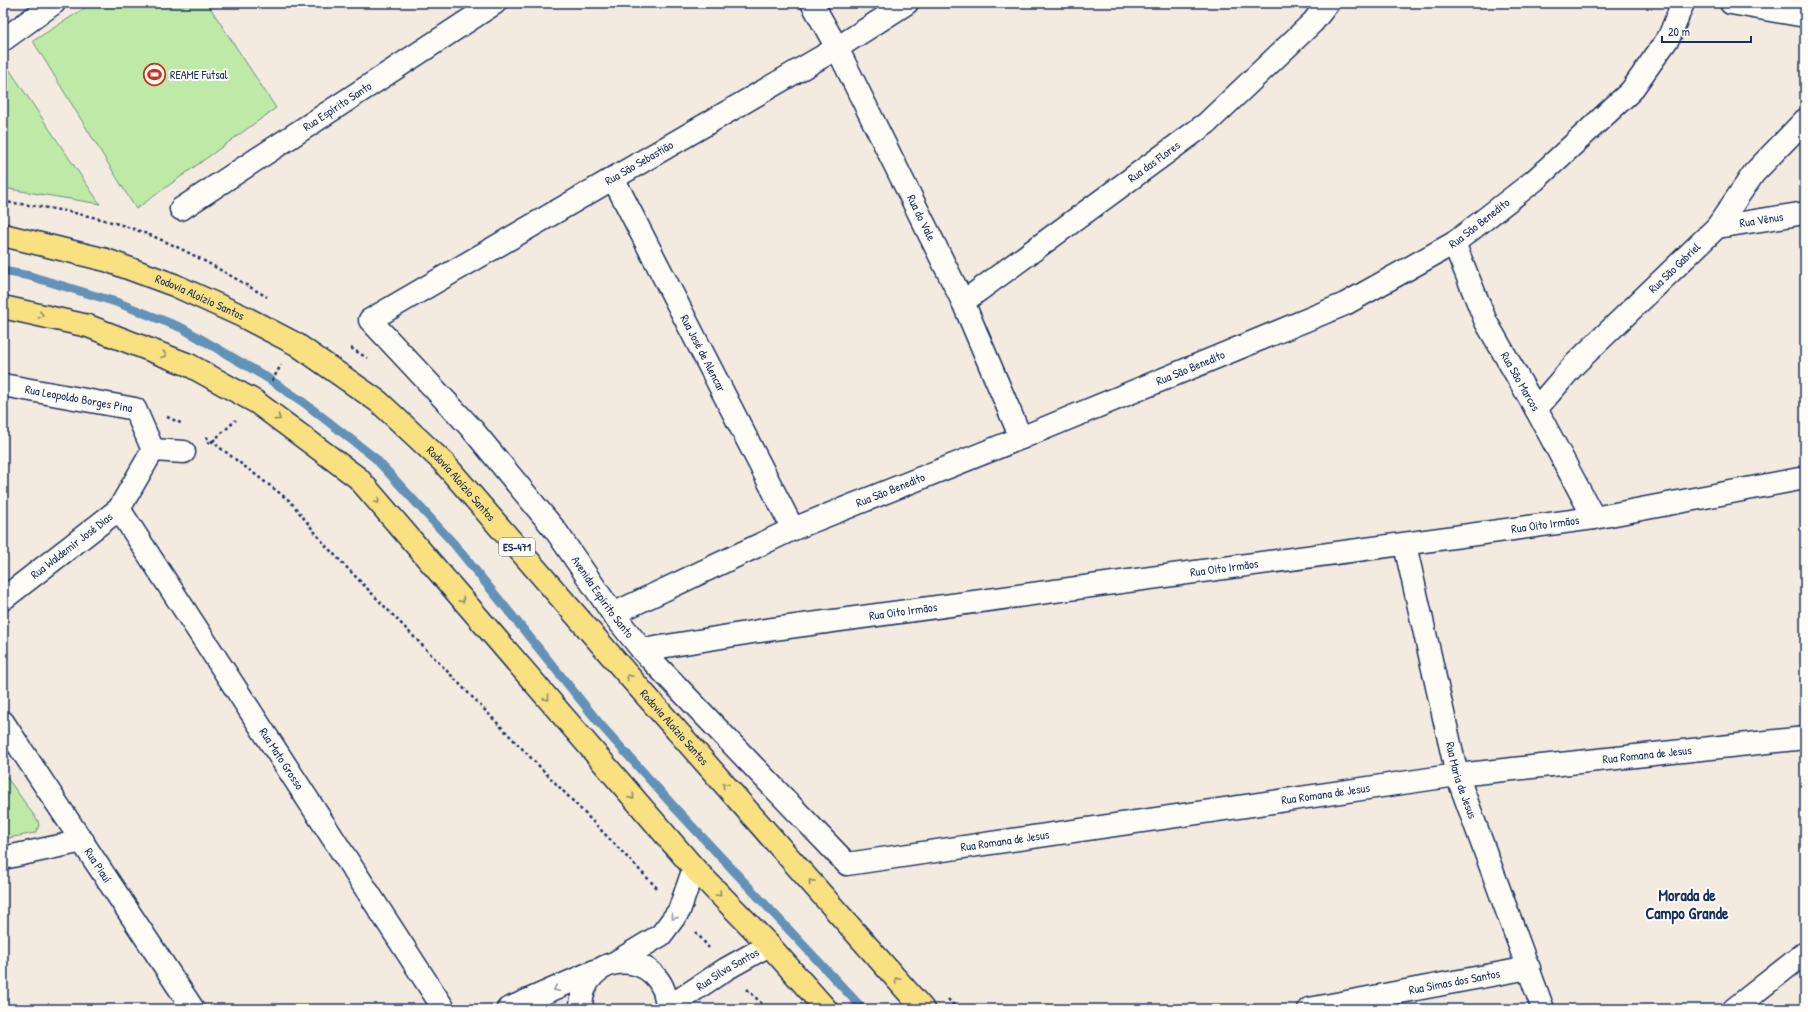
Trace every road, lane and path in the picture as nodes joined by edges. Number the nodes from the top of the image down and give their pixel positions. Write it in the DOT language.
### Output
graph roads {
  1 [pos="54,3"];
  2 [pos="495,3"];
  3 [pos="812,3"];
  4 [pos="907,3"];
  5 [pos="1328,3"];
  6 [pos="1683,3"];
  7 [pos="1732,3"];
  8 [pos="1741,4"];
  9 [pos="1805,16"];
  10 [pos="3,40"];
  11 [pos="837,48"];
  12 [pos="1805,120"];
  13 [pos="613,178"];
  14 [pos="181,209"];
  15 [pos="1805,213"];
  16 [pos="1717,227"];
  17 [pos="3,235"];
  18 [pos="1454,243"];
  19 [pos="963,302"];
  20 [pos="3,307"];
  21 [pos="370,320"];
  22 [pos="282,364"];
  23 [pos="3,385"];
  24 [pos="261,396"];
  25 [pos="1536,410"];
  26 [pos="160,414"];
  27 [pos="186,426"];
  28 [pos="202,435"];
  29 [pos="1021,438"];
  30 [pos="213,441"];
  31 [pos="153,450"];
  32 [pos="184,452"];
  33 [pos="1805,478"];
  34 [pos="119,509"];
  35 [pos="1594,518"];
  36 [pos="793,529"];
  37 [pos="1404,544"];
  38 [pos="3,599"];
  39 [pos="613,614"];
  40 [pos="642,650"];
  41 [pos="3,722"];
  42 [pos="1805,738"];
  43 [pos="1457,775"];
  44 [pos="83,841"];
  45 [pos="3,858"];
  46 [pos="847,864"];
  47 [pos="694,868"];
  48 [pos="679,911"];
  49 [pos="769,945"];
  50 [pos="1805,953"];
  51 [pos="610,964"];
  52 [pos="1529,968"];
  53 [pos="726,969"];
  54 [pos="193,1009"];
  55 [pos="444,1009"];
  56 [pos="508,1009"];
  57 [pos="581,1009"];
  58 [pos="667,1009"];
  59 [pos="767,1009"];
  60 [pos="826,1009"];
  61 [pos="923,1009"];
  62 [pos="1309,1009"];
  63 [pos="1543,1009"];
  64 [pos="1734,1009"];
  1 -- 10 [label="street"];
  2 -- 14 [label="street, Rua Espírito Santo"];
  3 -- 11 [label="street, Rua do Vale"];
  4 -- 11 [label="street, Rua São Sebastião"];
  5 -- 19 [label="street, Rua das Flores"];
  6 -- 18 [label="street, Rua São Benedito"];
  7 -- 8 [label="street"];
  8 -- 9 [label="street"];
  11 -- 13 [label="street, Rua São Sebastião"];
  11 -- 19 [label="street, Rua do Vale"];
  12 -- 16 [label="street, Rua São Gabriel"];
  13 -- 21 [label="street, Rua São Sebastião"];
  13 -- 36 [label="street, Rua José de Alencar"];
  15 -- 16 [label="street, Rua Vênus"];
  16 -- 25 [label="street, Rua São Gabriel"];
  61 -- 17 [label="main road, Rodovia Aloízio Santos / ES-471, one-way"];
  18 -- 25 [label="street, Rua São Marcos"];
  18 -- 29 [label="street, Rua São Benedito"];
  19 -- 29 [label="street, Rua do Vale"];
  20 -- 24 [label="main road, one-way"];
  21 -- 39 [label="street, Avenida Espírito Santo"];
  22 -- 24 [label="path"];
  23 -- 31 [label="street, Rua Leopoldo Borges Pina"];
  24 -- 30 [label="path"];
  24 -- 47 [label="main road, one-way"];
  25 -- 35 [label="street, Rua São Marcos"];
  26 -- 27 [label="path"];
  28 -- 30 [label="path"];
  29 -- 36 [label="street, Rua São Benedito"];
  30 -- 32 [label="path"];
  30 -- 48 [label="path"];
  31 -- 32 [label="street"];
  31 -- 34 [label="street, Rua Waldemir José Dias"];
  33 -- 35 [label="street, Rua Oito Irmãos"];
  34 -- 38 [label="street, Rua Waldemir José Dias"];
  34 -- 55 [label="street, Rua Mato Grosso"];
  35 -- 37 [label="street, Rua Oito Irmãos"];
  36 -- 39 [label="street, Rua São Benedito"];
  37 -- 40 [label="street, Rua Oito Irmãos"];
  37 -- 43 [label="street, Rua Maria de Jesus"];
  39 -- 40 [label="street, Avenida Espírito Santo"];
  40 -- 46 [label="street, Avenida Espírito Santo"];
  41 -- 44 [label="street, Rua Piauí"];
  42 -- 43 [label="street, Rua Romana de Jesus"];
  43 -- 46 [label="street, Rua Romana de Jesus"];
  43 -- 52 [label="street, Rua Maria de Jesus"];
  44 -- 45 [label="street"];
  44 -- 54 [label="street, Rua Piauí"];
  47 -- 48 [label="street"];
  47 -- 49 [label="main road, one-way"];
  48 -- 51 [label="street, one-way"];
  48 -- 53 [label="path"];
  49 -- 53 [label="street, Rua Silva Santos"];
  49 -- 60 [label="main road"];
  50 -- 64 [label="street"];
  51 -- 56 [label="street, one-way"];
  51 -- 57 [label="street"];
  51 -- 58 [label="street"];
  52 -- 62 [label="street, Rua Simas dos Santos"];
  52 -- 63 [label="street, Rua Maria de Jesus"];
  53 -- 58 [label="street, Rua Silva Santos"];
  53 -- 59 [label="path"];
}
